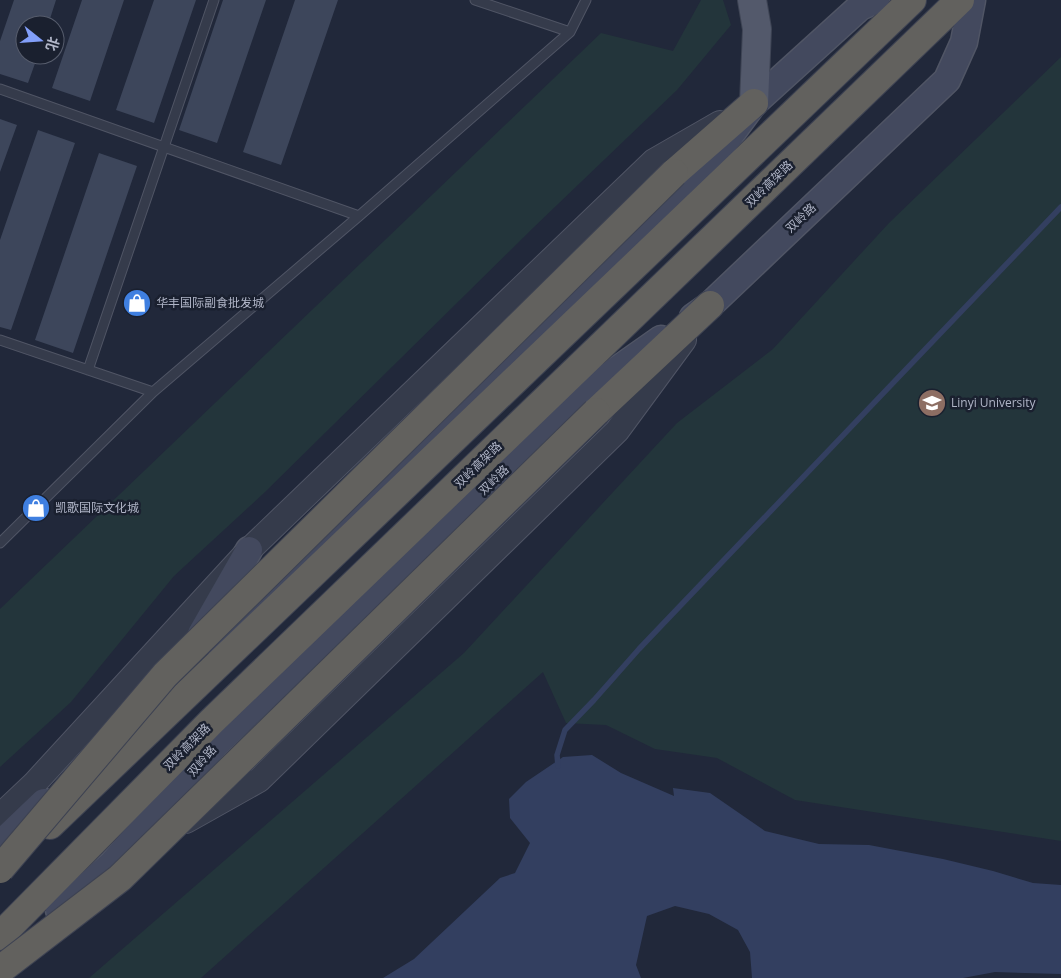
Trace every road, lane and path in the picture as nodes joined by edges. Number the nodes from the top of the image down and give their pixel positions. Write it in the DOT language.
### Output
graph roads {
  1 [pos="214,0"];
  2 [pos="475,0"];
  3 [pos="586,0"];
  4 [pos="752,0"];
  5 [pos="876,0"];
  6 [pos="912,0"];
  7 [pos="960,0"];
  8 [pos="972,0"];
  9 [pos="570,32"];
  10 [pos="0,89"];
  11 [pos="754,103"];
  12 [pos="359,216"];
  13 [pos="710,304"];
  14 [pos="0,340"];
  15 [pos="88,370"];
  16 [pos="152,392"];
  17 [pos="0,543"];
  18 [pos="249,550"];
  19 [pos="174,682"];
  20 [pos="0,816"];
  21 [pos="0,844"];
  22 [pos="116,859"];
  23 [pos="0,869"];
  24 [pos="0,873"];
  25 [pos="0,936"];
  26 [pos="0,961"];
  27 [pos="0,970"];
  1 -- 15 [label="lane"];
  2 -- 9 [label="lane"];
  3 -- 9 [label="lane"];
  4 -- 11 [label="main road"];
  5 -- 11 [label="main road"];
  6 -- 24 [label="highway"];
  7 -- 25 [label="highway, 双岭高架路"];
  8 -- 13 [label="main road, 双岭路"];
  9 -- 12 [label="lane"];
  10 -- 12 [label="lane"];
  11 -- 18 [label="street"];
  11 -- 19 [label="main road"];
  11 -- 23 [label="highway, bridge"];
  12 -- 16 [label="lane"];
  13 -- 22 [label="main road, 双岭路"];
  13 -- 22 [label="street"];
  13 -- 27 [label="highway, bridge"];
  14 -- 15 [label="lane"];
  15 -- 16 [label="lane"];
  16 -- 17 [label="lane"];
  18 -- 19 [label="main road"];
  18 -- 20 [label="street"];
  19 -- 21 [label="main road"];
  22 -- 26 [label="main road, 双岭路"];
}
